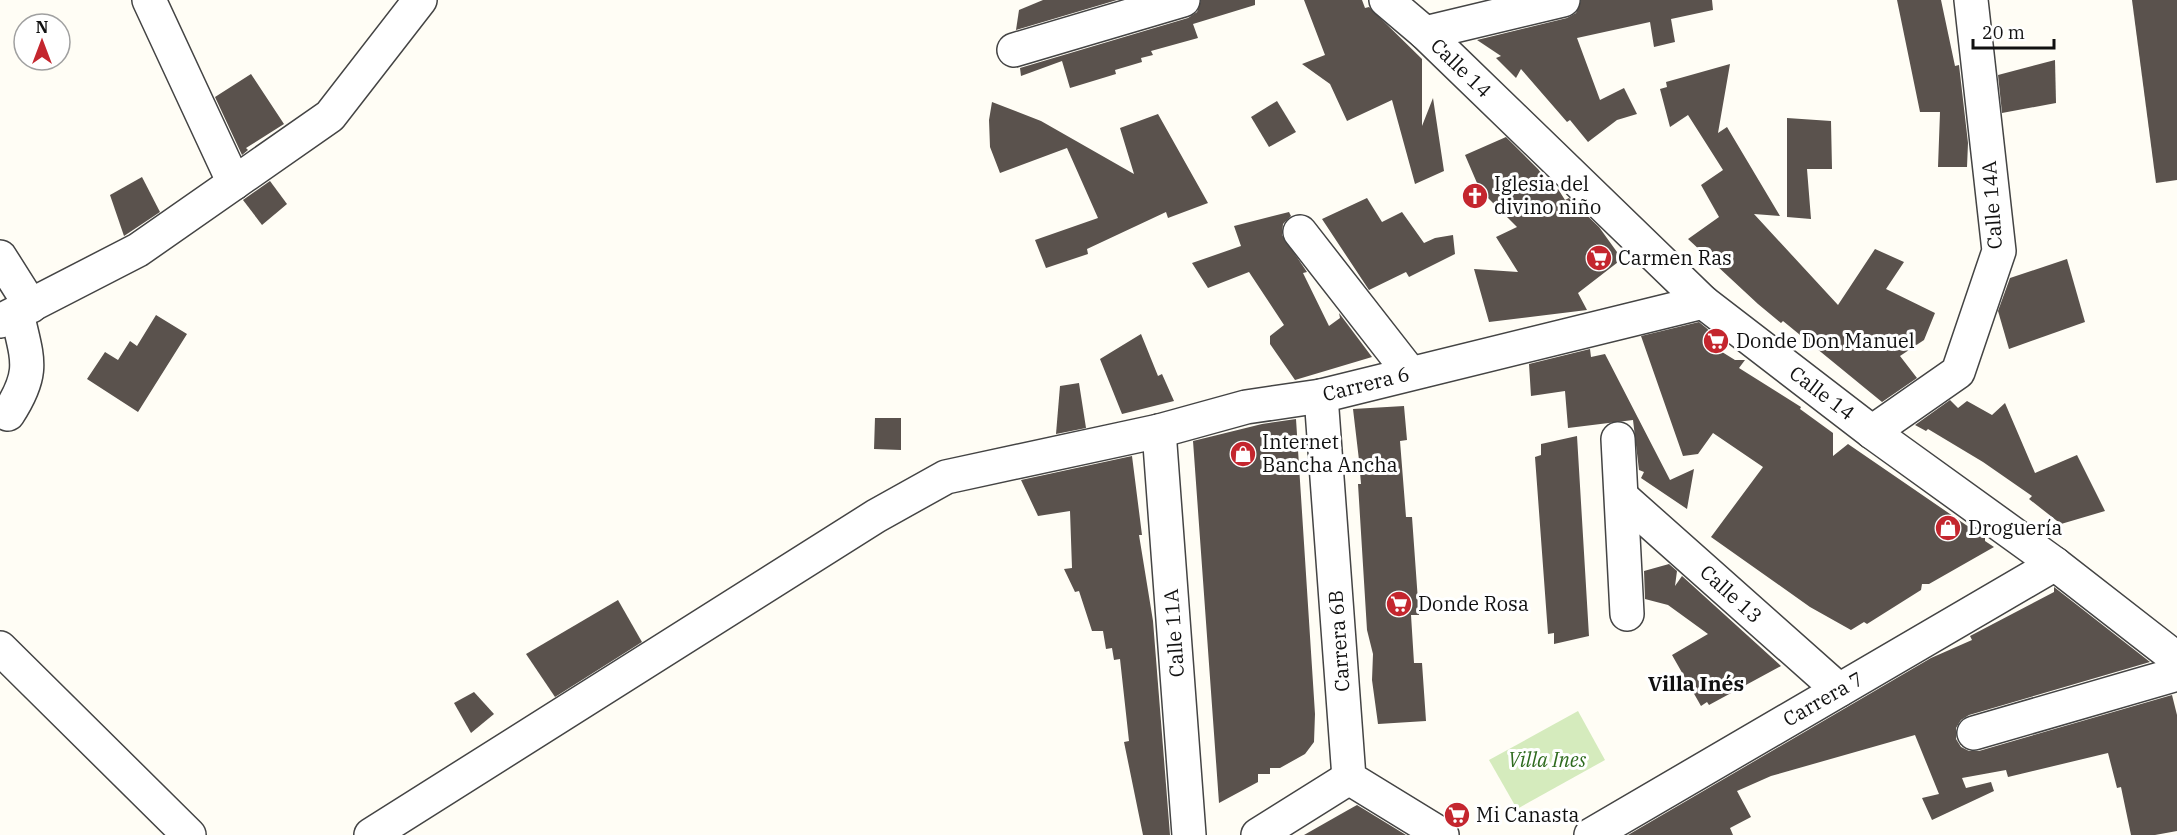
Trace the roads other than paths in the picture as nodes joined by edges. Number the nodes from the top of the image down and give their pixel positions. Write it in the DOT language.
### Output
graph roads {
  1 [pos="149,0"];
  2 [pos="420,0"];
  3 [pos="1183,0"];
  4 [pos="1386,0"];
  5 [pos="1563,0"];
  6 [pos="1971,0"];
  7 [pos="1425,33"];
  8 [pos="1014,50"];
  9 [pos="234,183"];
  10 [pos="1300,232"];
  11 [pos="0,256"];
  12 [pos="1703,302"];
  13 [pos="16,313"];
  14 [pos="1410,373"];
  15 [pos="1321,396"];
  16 [pos="8,414"];
  17 [pos="1159,431"];
  18 [pos="1872,432"];
  19 [pos="1618,440"];
  20 [pos="1623,498"];
  21 [pos="2055,564"];
  22 [pos="1627,614"];
  23 [pos="0,648"];
  24 [pos="2177,659"];
  25 [pos="2177,674"];
  26 [pos="1839,690"];
  27 [pos="1974,733"];
  28 [pos="1350,778"];
  29 [pos="189,835"];
  30 [pos="371,835"];
  31 [pos="1189,835"];
  32 [pos="1258,835"];
  33 [pos="1442,835"];
  34 [pos="1591,835"];
  1 -- 9 [label="street"];
  2 -- 9 [label="street"];
  3 -- 8 [label="street"];
  4 -- 7 [label="street, Calle 14"];
  5 -- 7 [label="street"];
  6 -- 18 [label="street, Calle 14A"];
  7 -- 12 [label="street, Calle 14"];
  9 -- 13 [label="street"];
  10 -- 14 [label="street"];
  11 -- 13 [label="street"];
  12 -- 14 [label="street, Carrera 6"];
  12 -- 18 [label="street, Calle 14"];
  13 -- 16 [label="street"];
  14 -- 15 [label="street, Carrera 6"];
  15 -- 17 [label="street, Carrera 6"];
  15 -- 28 [label="street, Carrera 6B"];
  17 -- 30 [label="street, Carrera 6"];
  17 -- 31 [label="street, Calle 11A"];
  18 -- 21 [label="street, Calle 14"];
  19 -- 20 [label="street"];
  20 -- 22 [label="street"];
  20 -- 26 [label="street, Calle 13"];
  21 -- 24 [label="street, Calle 14"];
  21 -- 26 [label="street, Carrera 7"];
  23 -- 29 [label="street"];
  25 -- 27 [label="street"];
  26 -- 34 [label="street, Carrera 7"];
  28 -- 32 [label="street"];
  28 -- 33 [label="street"];
}
